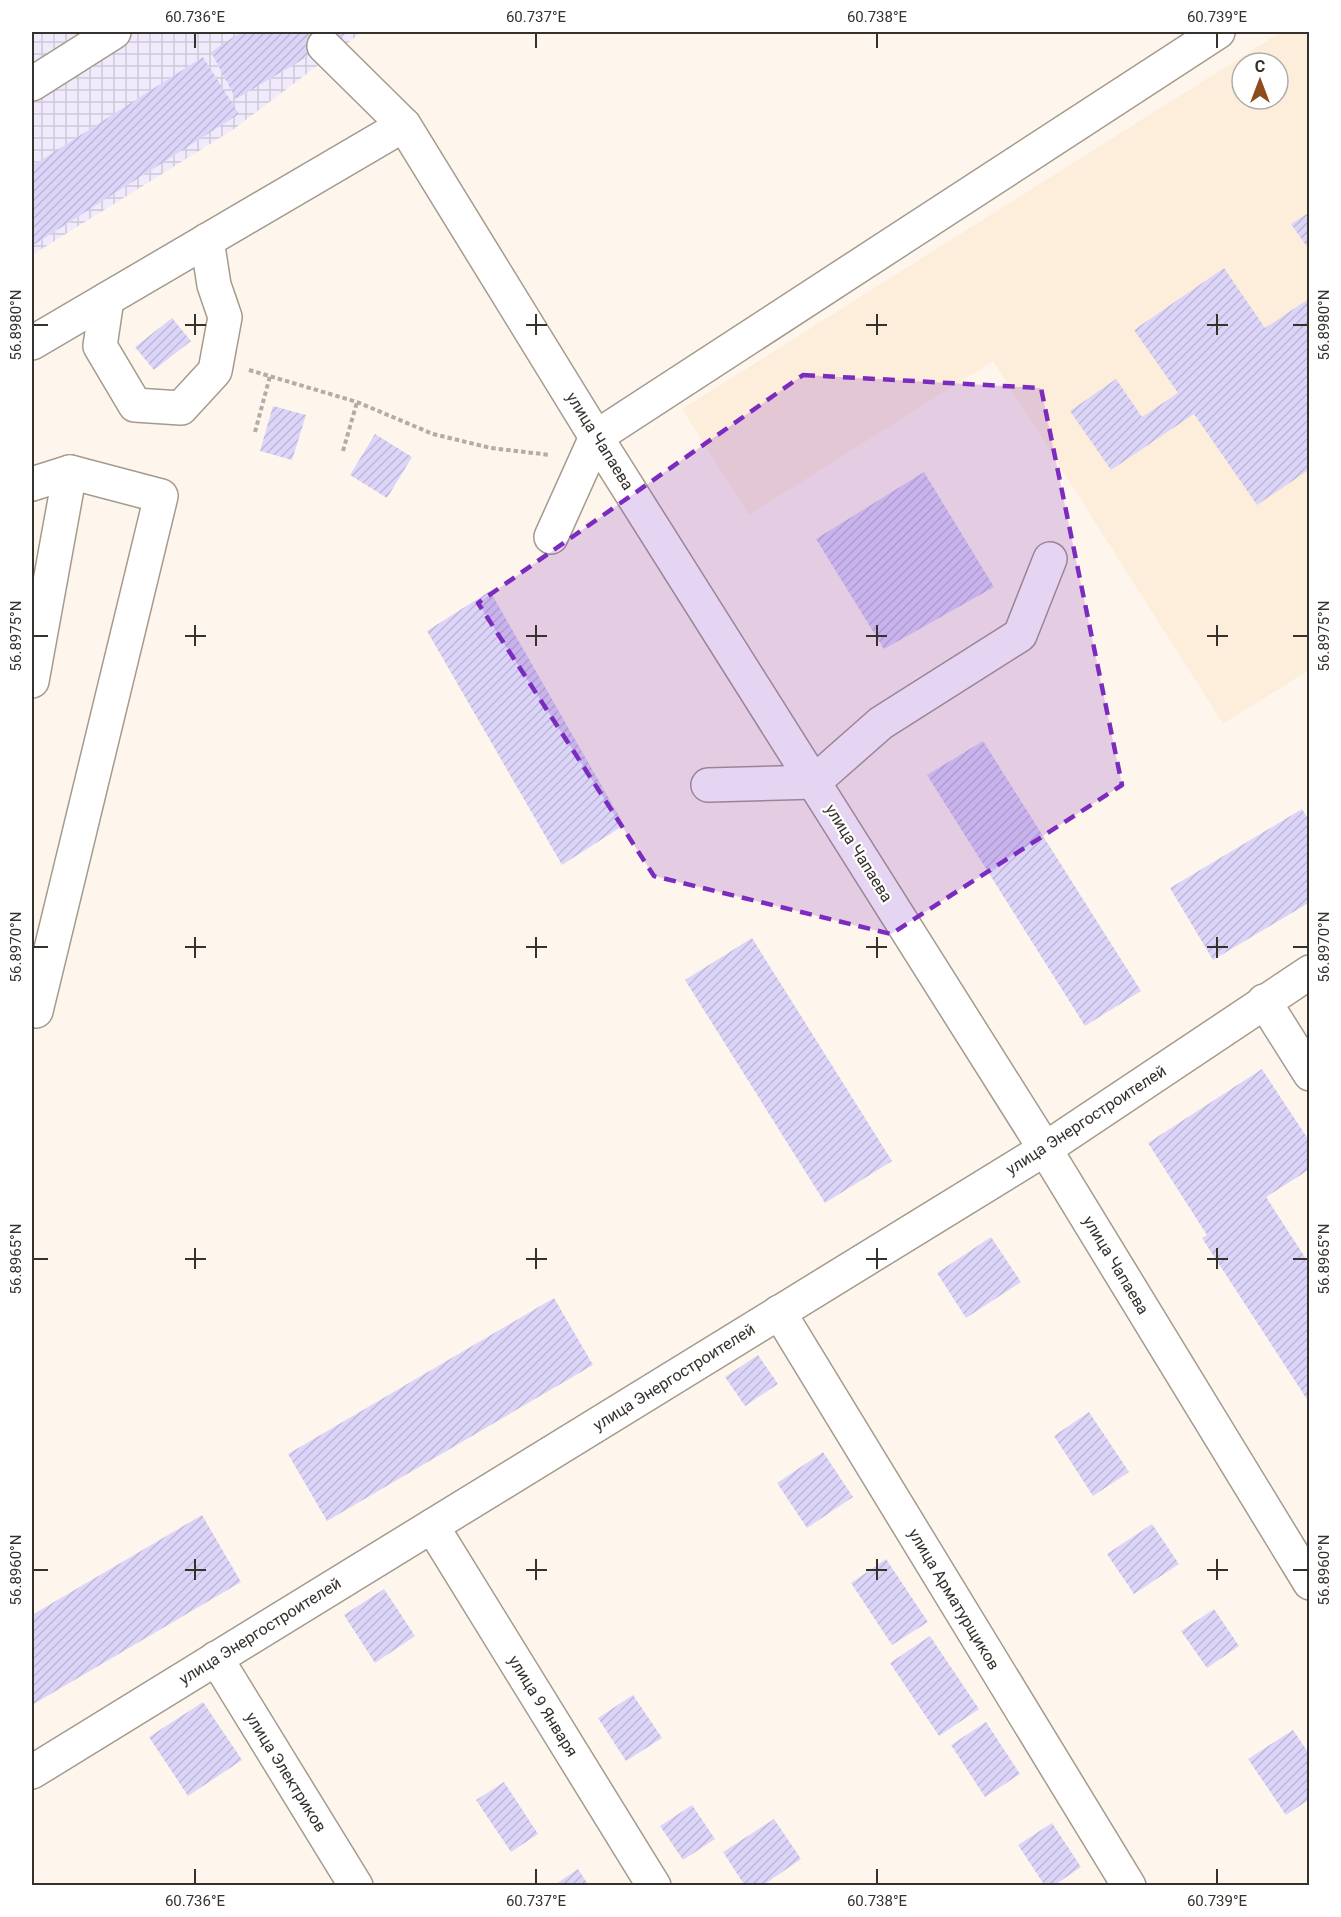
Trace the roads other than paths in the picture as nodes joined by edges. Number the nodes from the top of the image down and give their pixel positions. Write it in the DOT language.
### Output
graph roads {
  1 [pos="114,32"];
  2 [pos="1218,32"];
  3 [pos="324,46"];
  4 [pos="32,84"];
  5 [pos="405,125"];
  6 [pos="207,240"];
  7 [pos="107,298"];
  8 [pos="32,343"];
  9 [pos="591,448"];
  10 [pos="70,472"];
  11 [pos="32,484"];
  12 [pos="551,537"];
  13 [pos="1050,559"];
  14 [pos="32,681"];
  15 [pos="814,782"];
  16 [pos="708,785"];
  17 [pos="1310,972"];
  18 [pos="1264,1001"];
  19 [pos="32,1010"];
  20 [pos="1310,1074"];
  21 [pos="1045,1149"];
  22 [pos="779,1312"];
  23 [pos="432,1526"];
  24 [pos="1310,1583"];
  25 [pos="216,1658"];
  26 [pos="32,1772"];
  27 [pos="356,1886"];
  28 [pos="654,1886"];
  29 [pos="1129,1886"];
  1 -- 4 [label="street"];
  2 -- 9 [label="street"];
  3 -- 5 [label="street, улица Чапаева"];
  5 -- 6 [label="street"];
  5 -- 9 [label="street, улица Чапаева"];
  6 -- 7 [label="street"];
  6 -- 7 [label="street"];
  7 -- 8 [label="street"];
  9 -- 12 [label="street"];
  9 -- 15 [label="street, улица Чапаева"];
  10 -- 11 [label="street"];
  10 -- 14 [label="street"];
  10 -- 19 [label="street"];
  13 -- 15 [label="street"];
  15 -- 16 [label="street"];
  15 -- 21 [label="street, улица Чапаева"];
  17 -- 18 [label="street, улица Энергостроителей"];
  18 -- 20 [label="street"];
  18 -- 21 [label="street, улица Энергостроителей"];
  21 -- 22 [label="street, улица Энергостроителей"];
  21 -- 24 [label="street, улица Чапаева"];
  22 -- 23 [label="street, улица Энергостроителей"];
  22 -- 29 [label="street, улица Арматурщиков"];
  23 -- 25 [label="street, улица Энергостроителей"];
  23 -- 28 [label="street, улица 9 Января"];
  25 -- 26 [label="street, улица Энергостроителей"];
  25 -- 27 [label="street, улица Электриков"];
}
